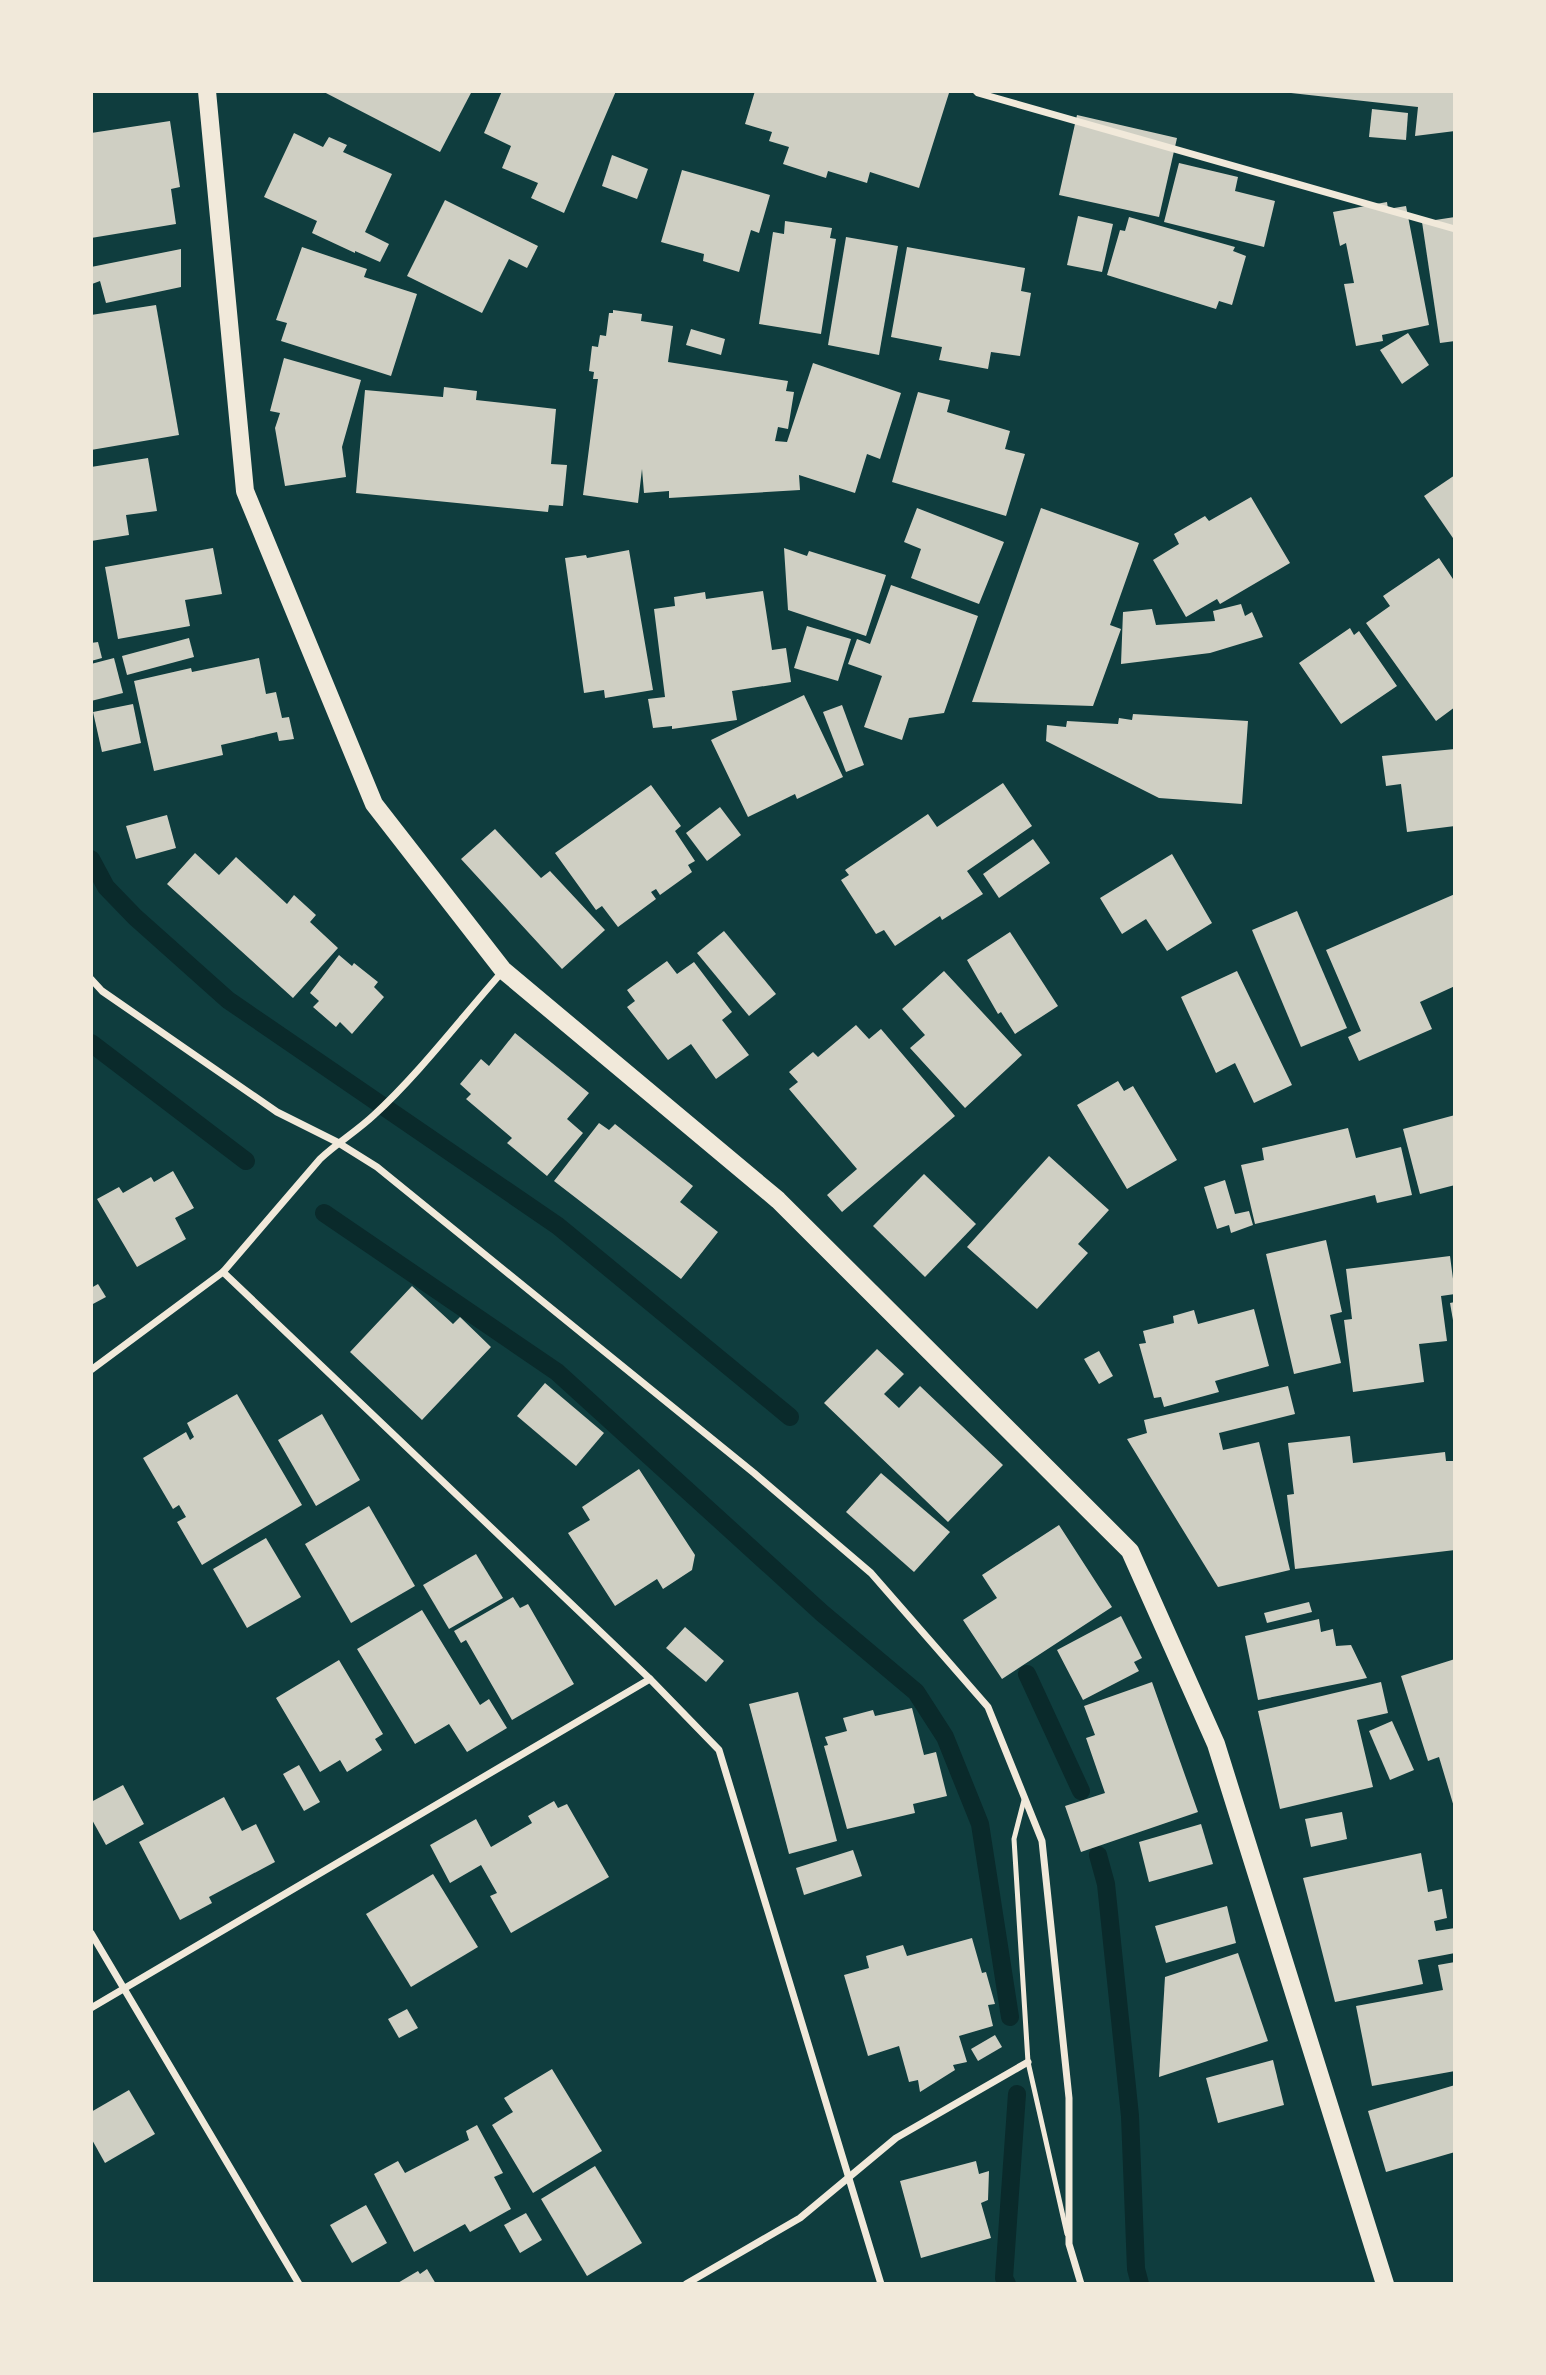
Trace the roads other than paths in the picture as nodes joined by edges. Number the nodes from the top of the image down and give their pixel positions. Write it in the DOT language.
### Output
graph roads {
  1 [pos="207,91"];
  2 [pos="976,91"];
  3 [pos="1455,229"];
  4 [pos="503,970"];
  5 [pos="91,979"];
  6 [pos="337,1142"];
  7 [pos="223,1272"];
  8 [pos="91,1370"];
  9 [pos="650,1679"];
  10 [pos="1024,1800"];
  11 [pos="91,1933"];
  12 [pos="124,1988"];
  13 [pos="91,2008"];
  14 [pos="1028,2062"];
  15 [pos="848,2178"];
  16 [pos="1069,2244"];
  17 [pos="299,2284"];
  18 [pos="686,2284"];
  19 [pos="881,2284"];
  20 [pos="1081,2284"];
  21 [pos="1385,2284"];
  1 -- 4 [label="main road"];
  2 -- 3 [label="street"];
  4 -- 6 [label="street"];
  4 -- 21 [label="main road"];
  5 -- 6 [label="street"];
  6 -- 7 [label="street"];
  6 -- 10 [label="street"];
  7 -- 8 [label="street"];
  7 -- 9 [label="street"];
  9 -- 12 [label="street"];
  9 -- 15 [label="street"];
  10 -- 14 [label="lane"];
  10 -- 16 [label="street"];
  11 -- 12 [label="street"];
  12 -- 13 [label="street"];
  12 -- 17 [label="street"];
  14 -- 15 [label="street"];
  14 -- 16 [label="lane"];
  15 -- 18 [label="street"];
  15 -- 19 [label="street"];
  16 -- 20 [label="street"];
}
